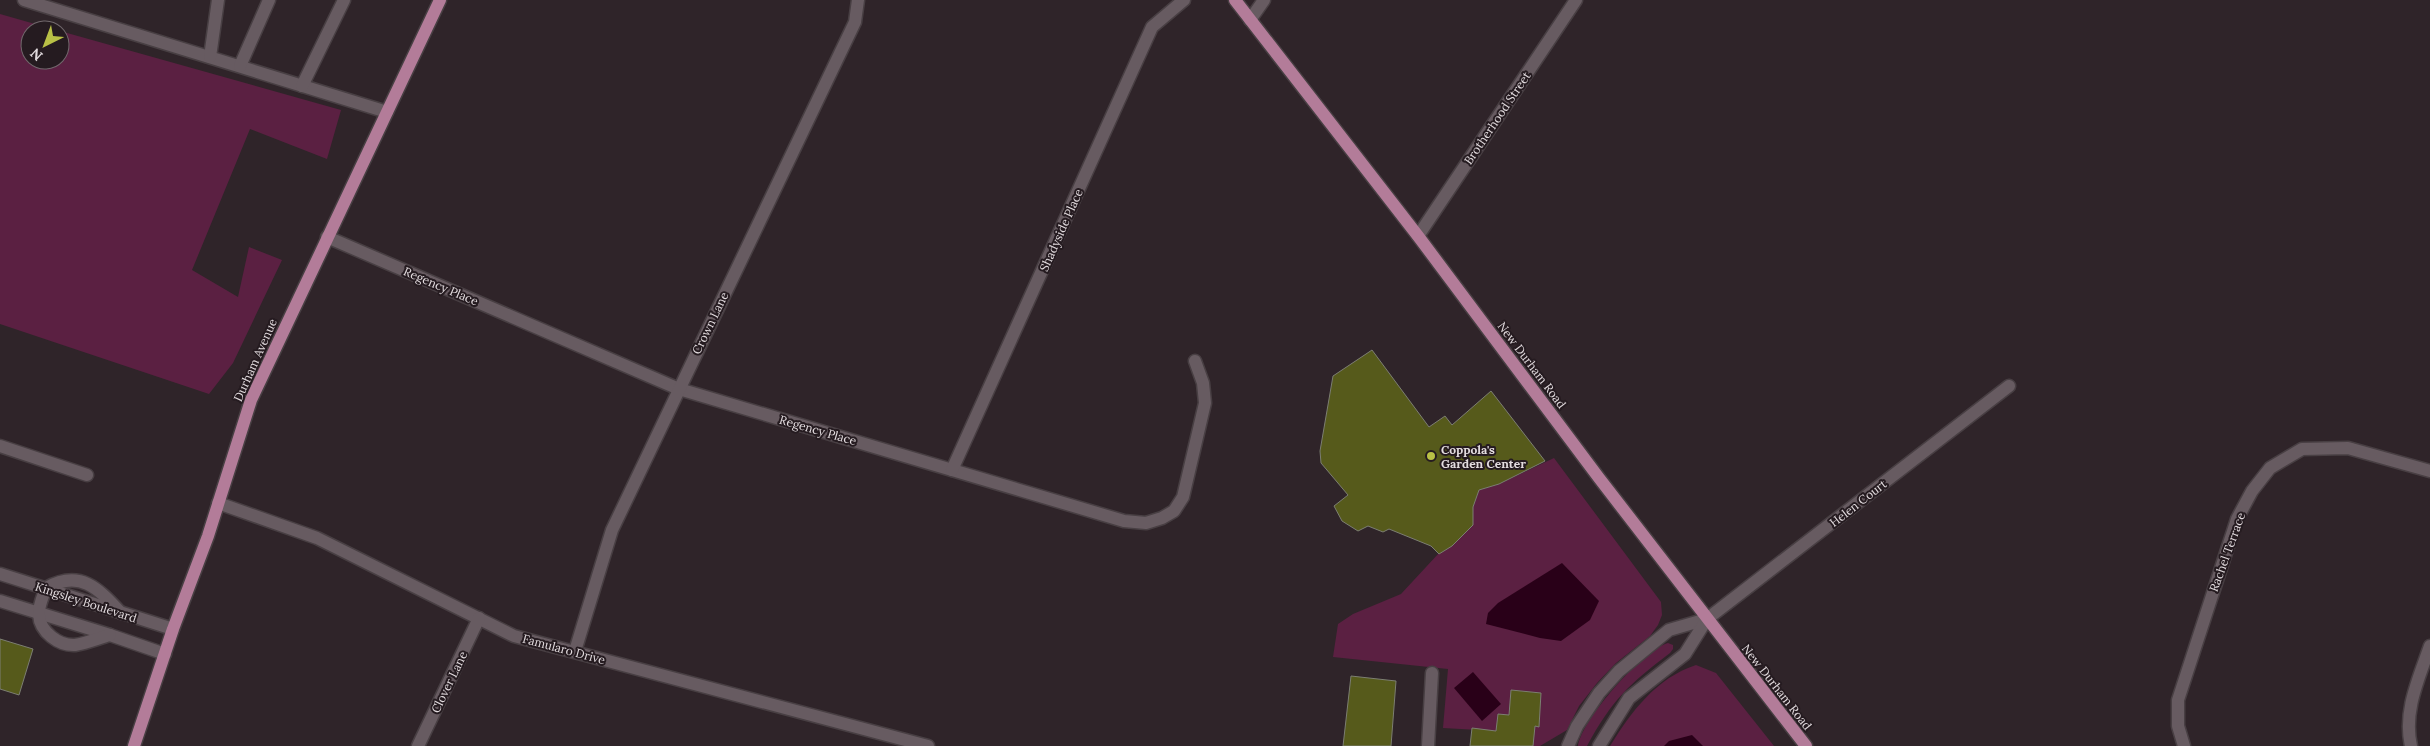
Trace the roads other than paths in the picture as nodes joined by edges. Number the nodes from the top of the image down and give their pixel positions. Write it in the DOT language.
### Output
graph roads {
  1 [pos="24,0"];
  2 [pos="218,0"];
  3 [pos="269,0"];
  4 [pos="344,0"];
  5 [pos="440,0"];
  6 [pos="858,0"];
  7 [pos="1184,0"];
  8 [pos="1235,0"];
  9 [pos="1264,0"];
  10 [pos="1576,0"];
  11 [pos="1250,20"];
  12 [pos="210,56"];
  13 [pos="240,66"];
  14 [pos="302,86"];
  15 [pos="387,112"];
  16 [pos="1418,236"];
  17 [pos="327,237"];
  18 [pos="1194,361"];
  19 [pos="2008,386"];
  20 [pos="678,389"];
  21 [pos="0,446"];
  22 [pos="952,470"];
  23 [pos="2430,472"];
  24 [pos="87,474"];
  25 [pos="218,503"];
  26 [pos="0,574"];
  27 [pos="46,588"];
  28 [pos="0,601"];
  29 [pos="120,612"];
  30 [pos="38,613"];
  31 [pos="480,618"];
  32 [pos="1707,619"];
  33 [pos="173,629"];
  34 [pos="110,634"];
  35 [pos="2430,646"];
  36 [pos="575,651"];
  37 [pos="165,654"];
  38 [pos="1432,673"];
  39 [pos="134,746"];
  40 [pos="418,746"];
  41 [pos="928,746"];
  42 [pos="1428,746"];
  43 [pos="1568,746"];
  44 [pos="1600,746"];
  45 [pos="1806,746"];
  46 [pos="2184,746"];
  47 [pos="2411,746"];
  1 -- 12 [label="street"];
  2 -- 12 [label="street"];
  3 -- 13 [label="street"];
  4 -- 14 [label="street"];
  5 -- 15 [label="main road, Durham Avenue"];
  6 -- 20 [label="street, Crown Lane"];
  7 -- 22 [label="street, Shadyside Place"];
  8 -- 11 [label="main road, New Durham Road"];
  9 -- 11 [label="street"];
  10 -- 16 [label="street, Brotherhood Street"];
  11 -- 16 [label="main road, New Durham Road"];
  12 -- 13 [label="street"];
  13 -- 14 [label="street"];
  14 -- 15 [label="street"];
  15 -- 17 [label="main road, Durham Avenue"];
  16 -- 32 [label="main road, New Durham Road"];
  17 -- 20 [label="street, Regency Place"];
  17 -- 25 [label="main road, Durham Avenue"];
  18 -- 22 [label="street, Regency Place"];
  19 -- 32 [label="street, Helen Court"];
  20 -- 22 [label="street, Regency Place"];
  20 -- 36 [label="street, Crown Lane"];
  21 -- 24 [label="street"];
  23 -- 46 [label="street, Rachel Terrace"];
  25 -- 31 [label="street, Famularo Drive"];
  25 -- 33 [label="main road, Durham Avenue"];
  26 -- 27 [label="street, Kingsley Boulevard"];
  27 -- 29 [label="street, Kingsley Boulevard"];
  27 -- 29 [label="street"];
  27 -- 30 [label="street"];
  28 -- 30 [label="street, Kingsley Boulevard"];
  29 -- 33 [label="street, Kingsley Boulevard"];
  30 -- 34 [label="street, Kingsley Boulevard"];
  30 -- 34 [label="street"];
  31 -- 36 [label="street, Famularo Drive"];
  31 -- 40 [label="street, Clover Lane"];
  32 -- 43 [label="street"];
  32 -- 44 [label="street"];
  32 -- 45 [label="main road, New Durham Road"];
  33 -- 37 [label="main road, Durham Avenue"];
  34 -- 37 [label="street, Kingsley Boulevard"];
  35 -- 47 [label="street"];
  36 -- 41 [label="street, Famularo Drive"];
  37 -- 39 [label="main road, Durham Avenue"];
  38 -- 42 [label="street"];
}
